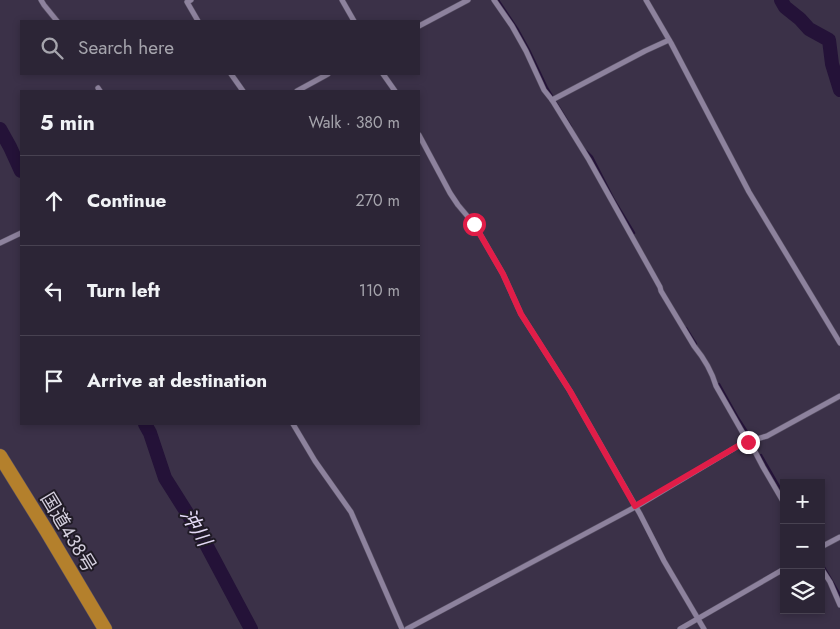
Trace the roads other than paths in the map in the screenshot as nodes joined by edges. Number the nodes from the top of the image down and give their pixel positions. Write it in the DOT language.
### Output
graph roads {
  1 [pos="41,0"];
  2 [pos="191,0"];
  3 [pos="342,0"];
  4 [pos="468,0"];
  5 [pos="494,0"];
  6 [pos="646,0"];
  7 [pos="56,20"];
  8 [pos="197,20"];
  9 [pos="353,20"];
  10 [pos="420,25"];
  11 [pos="669,40"];
  12 [pos="232,75"];
  13 [pos="326,75"];
  14 [pos="385,75"];
  15 [pos="242,90"];
  16 [pos="300,90"];
  17 [pos="393,90"];
  18 [pos="554,99"];
  19 [pos="420,137"];
  20 [pos="20,233"];
  21 [pos="0,243"];
  22 [pos="840,343"];
  23 [pos="840,396"];
  24 [pos="295,425"];
  25 [pos="749,442"];
  26 [pos="0,456"];
  27 [pos="780,496"];
  28 [pos="635,506"];
  29 [pos="840,537"];
  30 [pos="825,544"];
  31 [pos="822,569"];
  32 [pos="780,571"];
  33 [pos="840,605"];
  34 [pos="698,618"];
  35 [pos="105,629"];
  36 [pos="402,629"];
  37 [pos="406,629"];
  38 [pos="680,629"];
  39 [pos="704,629"];
  1 -- 7 [label="street"];
  2 -- 8 [label="street"];
  3 -- 9 [label="street"];
  4 -- 10 [label="street"];
  5 -- 18 [label="street"];
  6 -- 11 [label="street"];
  11 -- 18 [label="street"];
  11 -- 22 [label="street"];
  12 -- 15 [label="street"];
  13 -- 16 [label="street"];
  14 -- 17 [label="street"];
  18 -- 25 [label="street"];
  19 -- 28 [label="street"];
  20 -- 21 [label="street"];
  23 -- 25 [label="street"];
  24 -- 36 [label="street"];
  25 -- 27 [label="street"];
  25 -- 28 [label="street"];
  26 -- 35 [label="highway, 国道438号"];
  28 -- 34 [label="street"];
  28 -- 37 [label="street"];
  29 -- 30 [label="street"];
  31 -- 33 [label="street"];
  32 -- 34 [label="street"];
  34 -- 38 [label="street"];
  34 -- 39 [label="street"];
}
